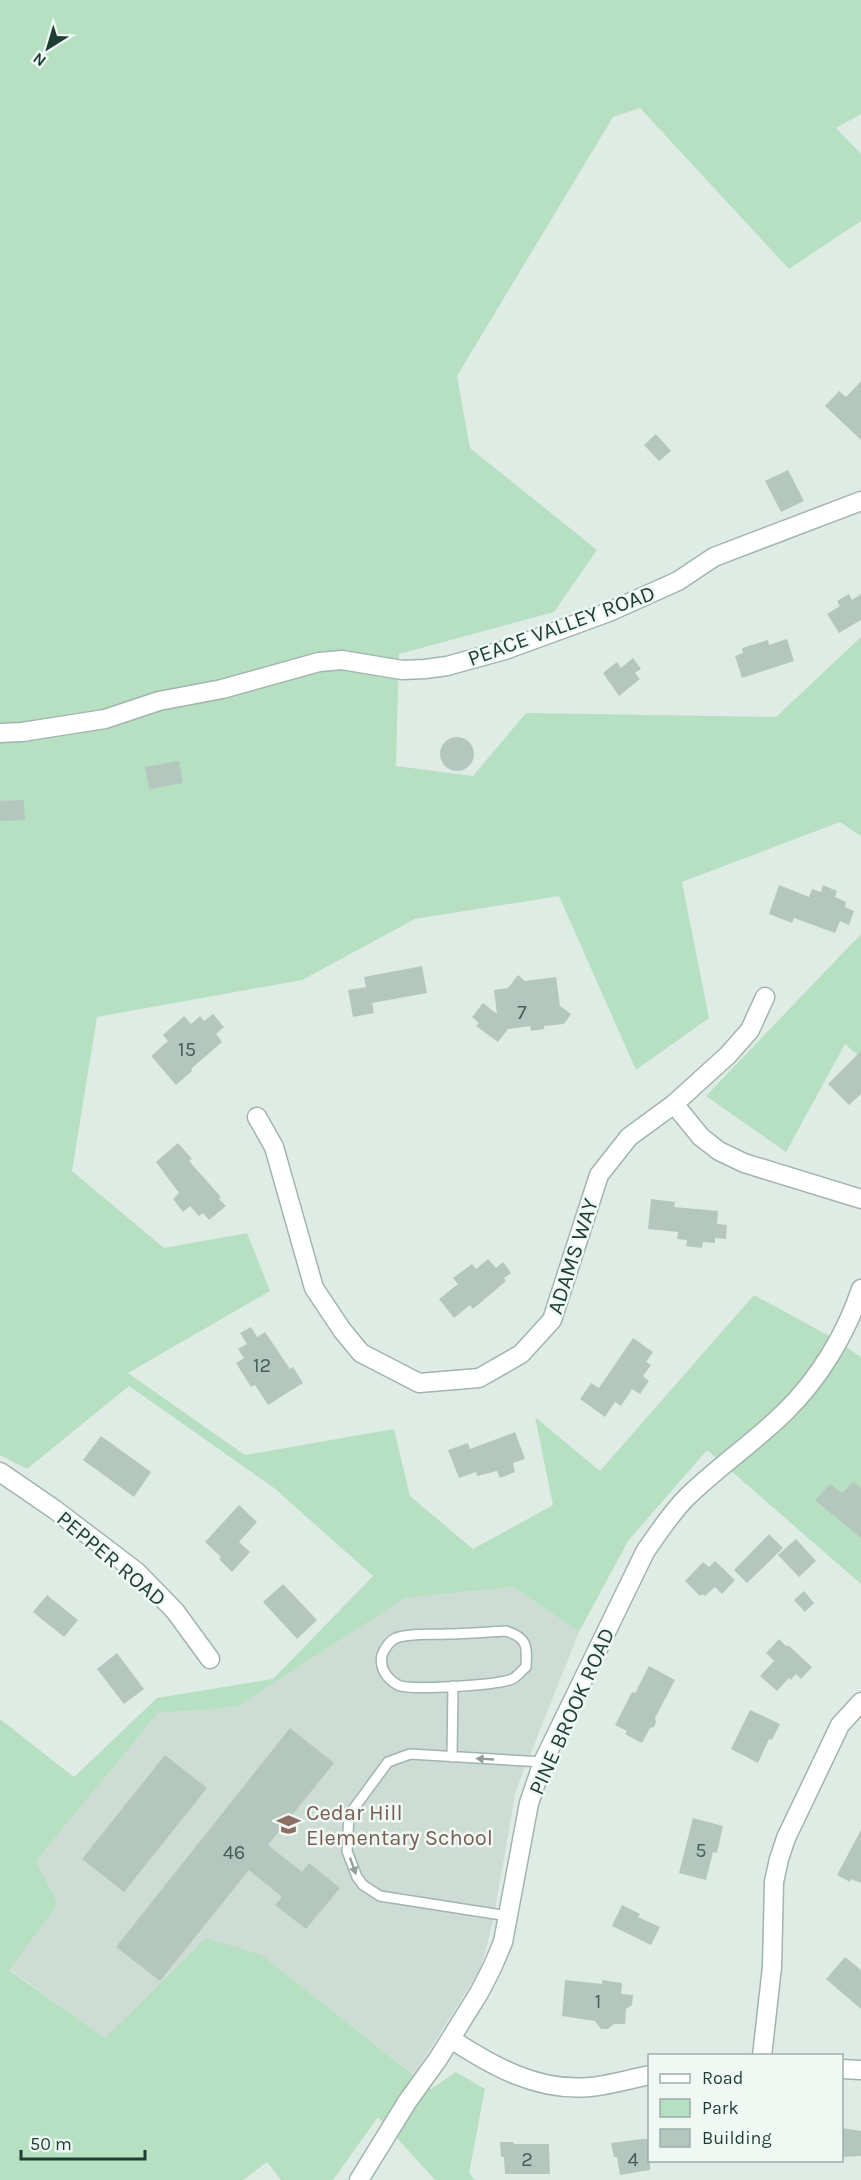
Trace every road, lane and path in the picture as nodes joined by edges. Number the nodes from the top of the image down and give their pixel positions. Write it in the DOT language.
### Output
graph roads {
  1 [pos="861,501"];
  2 [pos="0,733"];
  3 [pos="765,997"];
  4 [pos="674,1104"];
  5 [pos="257,1117"];
  6 [pos="861,1199"];
  7 [pos="861,1289"];
  8 [pos="0,1472"];
  9 [pos="210,1659"];
  10 [pos="453,1686"];
  11 [pos="861,1702"];
  12 [pos="452,1757"];
  13 [pos="543,1762"];
  14 [pos="508,1916"];
  15 [pos="451,2039"];
  16 [pos="762,2054"];
  17 [pos="843,2069"];
  18 [pos="861,2070"];
  19 [pos="648,2075"];
  20 [pos="359,2180"];
  1 -- 2 [label="street, PEACE VALLEY ROAD"];
  3 -- 4 [label="street, ADAMS WAY"];
  4 -- 5 [label="street, ADAMS WAY"];
  4 -- 6 [label="street"];
  7 -- 13 [label="street, PINE BROOK ROAD"];
  8 -- 9 [label="street, PEPPER ROAD"];
  10 -- 10 [label="lane"];
  10 -- 12 [label="lane"];
  11 -- 16 [label="street"];
  13 -- 12 [label="lane, one-way"];
  12 -- 14 [label="lane, one-way"];
  13 -- 14 [label="street, PINE BROOK ROAD"];
  14 -- 15 [label="street, PINE BROOK ROAD"];
  15 -- 19 [label="street"];
  15 -- 20 [label="street, PINE BROOK ROAD"];
  17 -- 18 [label="street"];
}
